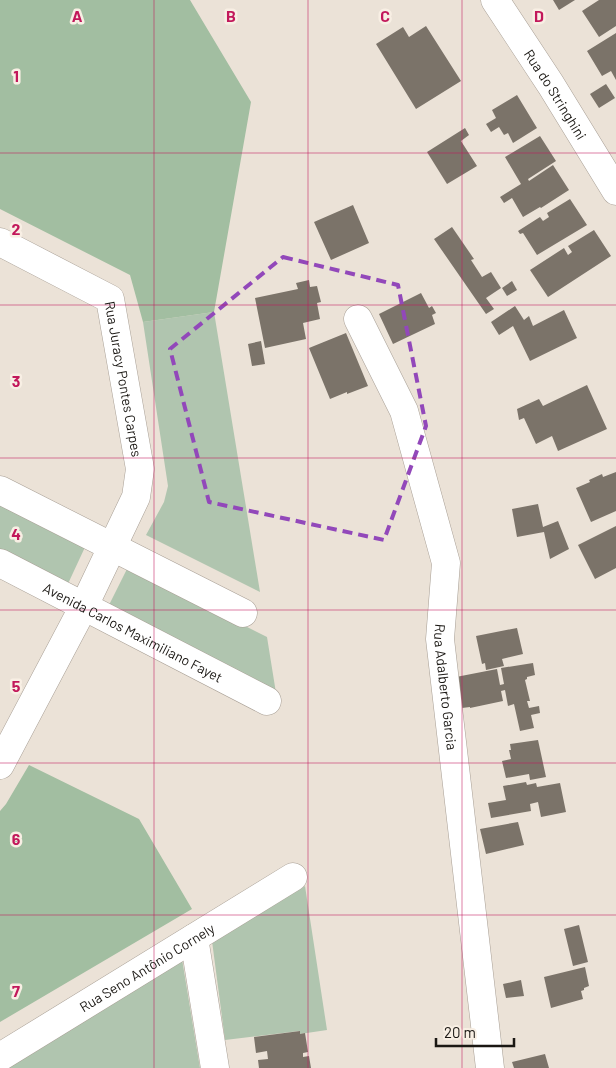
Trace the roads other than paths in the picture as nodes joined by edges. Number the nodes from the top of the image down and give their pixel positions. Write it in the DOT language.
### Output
graph roads {
  1 [pos="495,0"];
  2 [pos="616,191"];
  3 [pos="0,242"];
  4 [pos="358,319"];
  5 [pos="0,490"];
  6 [pos="112,548"];
  7 [pos="0,563"];
  8 [pos="84,606"];
  9 [pos="243,613"];
  10 [pos="267,701"];
  11 [pos="0,765"];
  12 [pos="293,877"];
  13 [pos="194,938"];
  14 [pos="0,1057"];
  15 [pos="215,1068"];
  16 [pos="490,1068"];
  1 -- 2 [label="street, Rua do Stringhini"];
  3 -- 6 [label="street, Rua Juracy Pontes Carpes"];
  4 -- 16 [label="street, Rua Adalberto Garcia"];
  5 -- 6 [label="street"];
  6 -- 8 [label="street"];
  6 -- 9 [label="street"];
  7 -- 8 [label="street, Avenida Carlos Maximiliano Fayet"];
  8 -- 10 [label="street, Avenida Carlos Maximiliano Fayet"];
  8 -- 11 [label="street"];
  12 -- 13 [label="street, Rua Seno Antônio Cornely"];
  13 -- 14 [label="street, Rua Seno Antônio Cornely"];
  13 -- 15 [label="street"];
}
